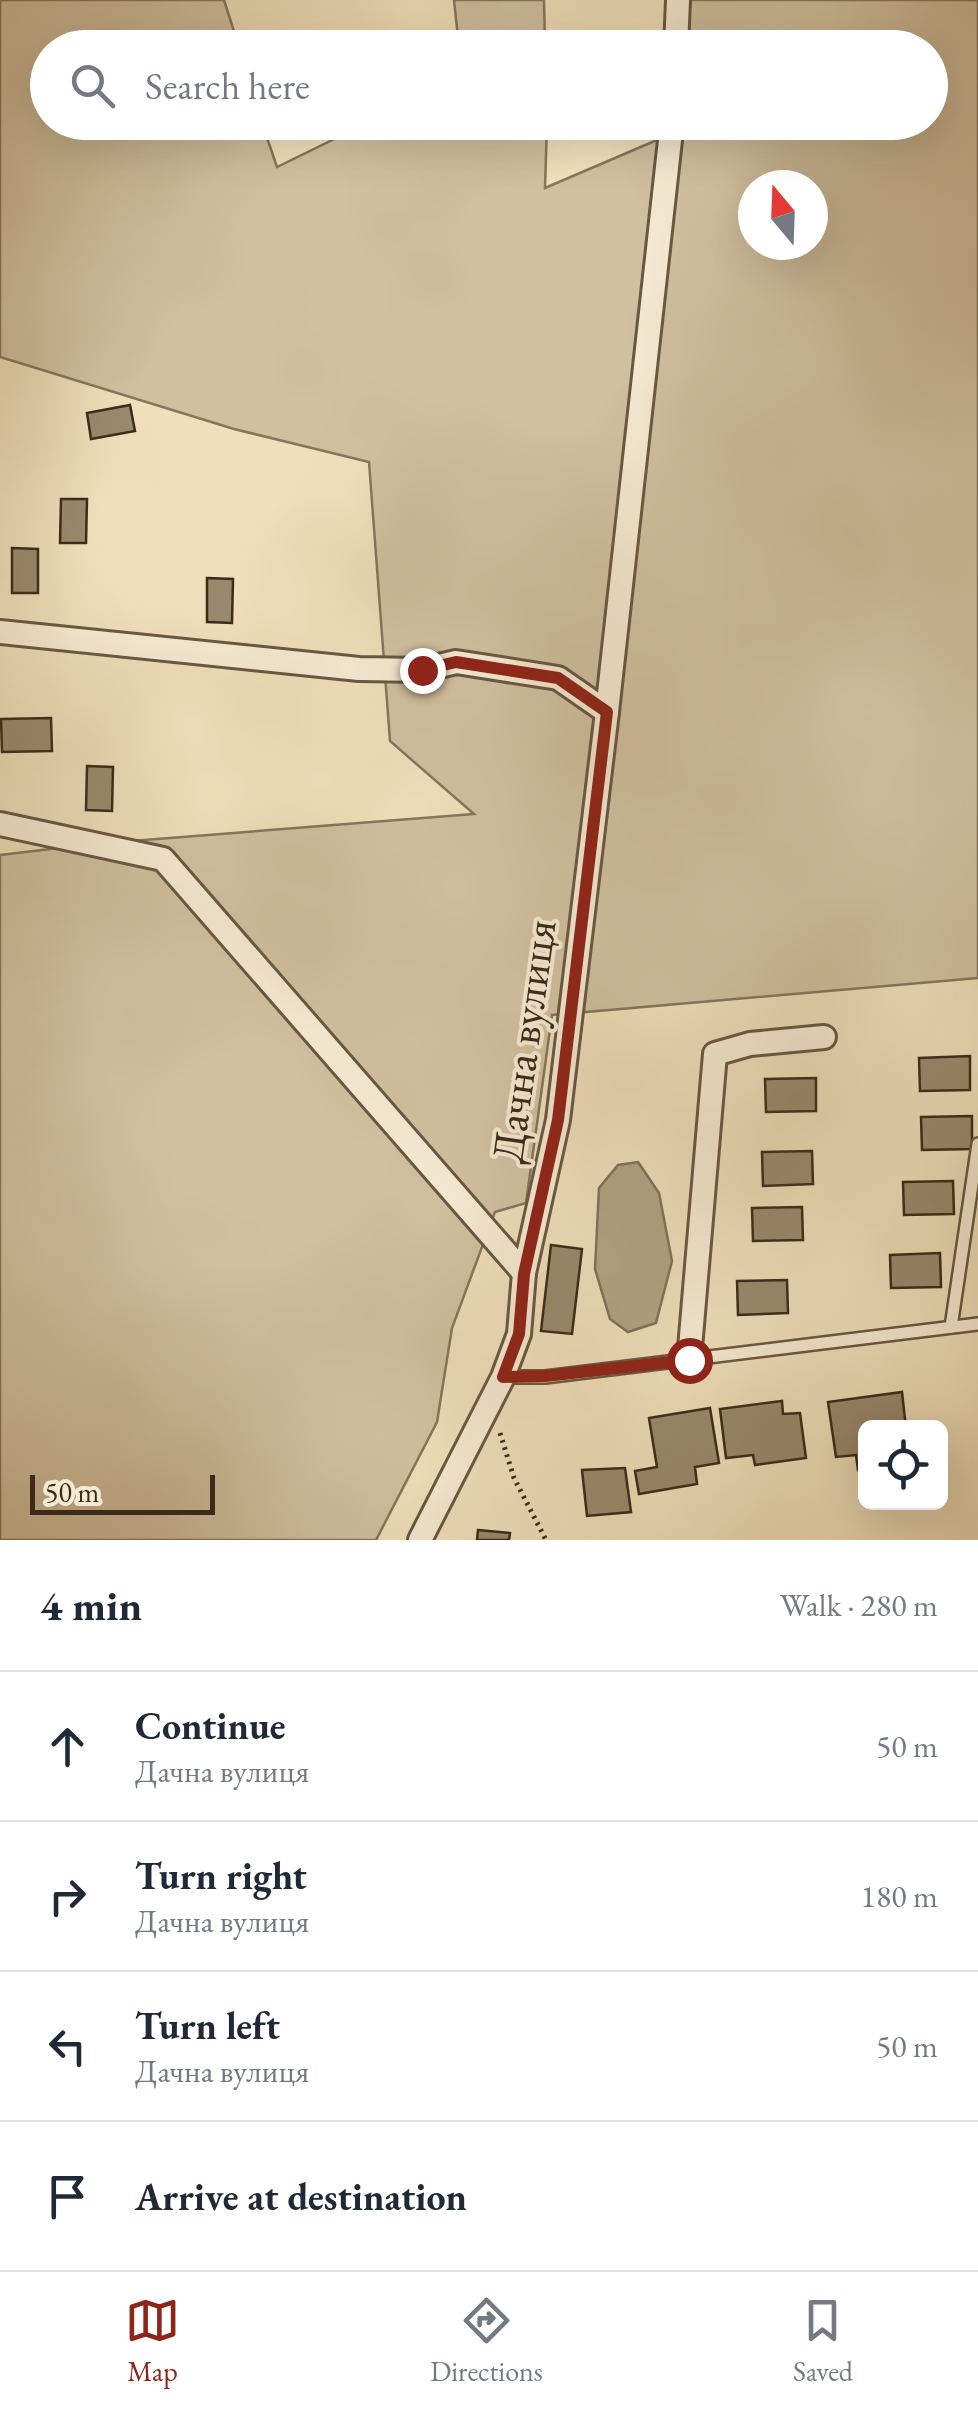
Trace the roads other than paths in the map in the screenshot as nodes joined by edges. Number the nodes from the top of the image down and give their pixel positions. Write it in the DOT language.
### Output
graph roads {
  1 [pos="678,0"];
  2 [pos="677,30"];
  3 [pos="670,140"];
  4 [pos="0,632"];
  5 [pos="607,712"];
  6 [pos="0,824"];
  7 [pos="824,1037"];
  8 [pos="978,1144"];
  9 [pos="524,1274"];
  10 [pos="978,1324"];
  11 [pos="951,1327"];
  12 [pos="689,1360"];
  13 [pos="503,1377"];
  14 [pos="420,1540"];
  1 -- 2 [label="street"];
  3 -- 5 [label="street, Дачна вулиця"];
  4 -- 5 [label="street"];
  5 -- 9 [label="street, Дачна вулиця"];
  6 -- 9 [label="street"];
  7 -- 12 [label="street"];
  8 -- 11 [label="lane"];
  9 -- 13 [label="street, Дачна вулиця"];
  10 -- 11 [label="lane"];
  11 -- 12 [label="lane"];
  12 -- 13 [label="lane"];
  13 -- 14 [label="street, Дачна вулиця"];
}
